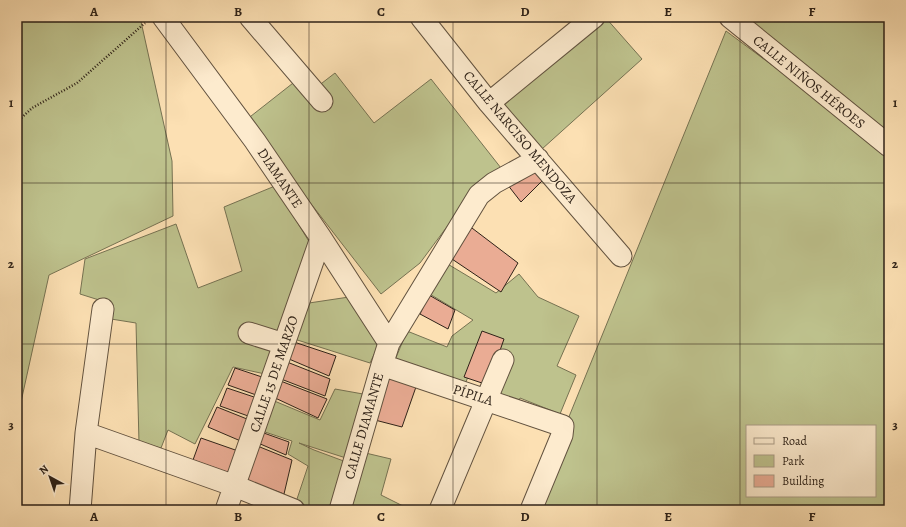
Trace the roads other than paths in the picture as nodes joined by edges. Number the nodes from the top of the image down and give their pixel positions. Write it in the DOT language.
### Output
graph roads {
  1 [pos="250,17"];
  2 [pos="421,17"];
  3 [pos="594,17"];
  4 [pos="736,19"];
  5 [pos="155,20"];
  6 [pos="322,101"];
  7 [pos="489,103"];
  8 [pos="889,146"];
  9 [pos="538,159"];
  10 [pos="321,238"];
  11 [pos="621,256"];
  12 [pos="103,309"];
  13 [pos="249,333"];
  14 [pos="389,343"];
  15 [pos="284,344"];
  16 [pos="503,360"];
  17 [pos="382,365"];
  18 [pos="486,399"];
  19 [pos="86,433"];
  20 [pos="235,486"];
  21 [pos="80,510"];
  22 [pos="226,510"];
  23 [pos="294,510"];
  24 [pos="340,510"];
  25 [pos="440,510"];
  26 [pos="531,510"];
  1 -- 6 [label="street"];
  2 -- 7 [label="street, CALLE NARCISO MENDOZA"];
  3 -- 7 [label="street"];
  4 -- 8 [label="street, CALLE NIÑOS HÉROES"];
  5 -- 10 [label="street, DIAMANTE"];
  7 -- 9 [label="street, CALLE NARCISO MENDOZA"];
  9 -- 11 [label="street, CALLE NARCISO MENDOZA"];
  9 -- 14 [label="street, CALLE DIAMANTE"];
  10 -- 14 [label="street, DIAMANTE"];
  10 -- 15 [label="street, CALLE 15 DE MARZO"];
  12 -- 19 [label="street"];
  13 -- 15 [label="street"];
  14 -- 17 [label="street, CALLE DIAMANTE"];
  15 -- 20 [label="street, CALLE 15 DE MARZO"];
  16 -- 18 [label="street"];
  17 -- 18 [label="street, PÍPILA"];
  17 -- 24 [label="street, CALLE DIAMANTE"];
  18 -- 25 [label="street"];
  18 -- 26 [label="street, PÍPILA"];
  19 -- 20 [label="street"];
  19 -- 21 [label="street"];
  20 -- 22 [label="street, CALLE 15 DE MARZO"];
  20 -- 23 [label="street"];
}
